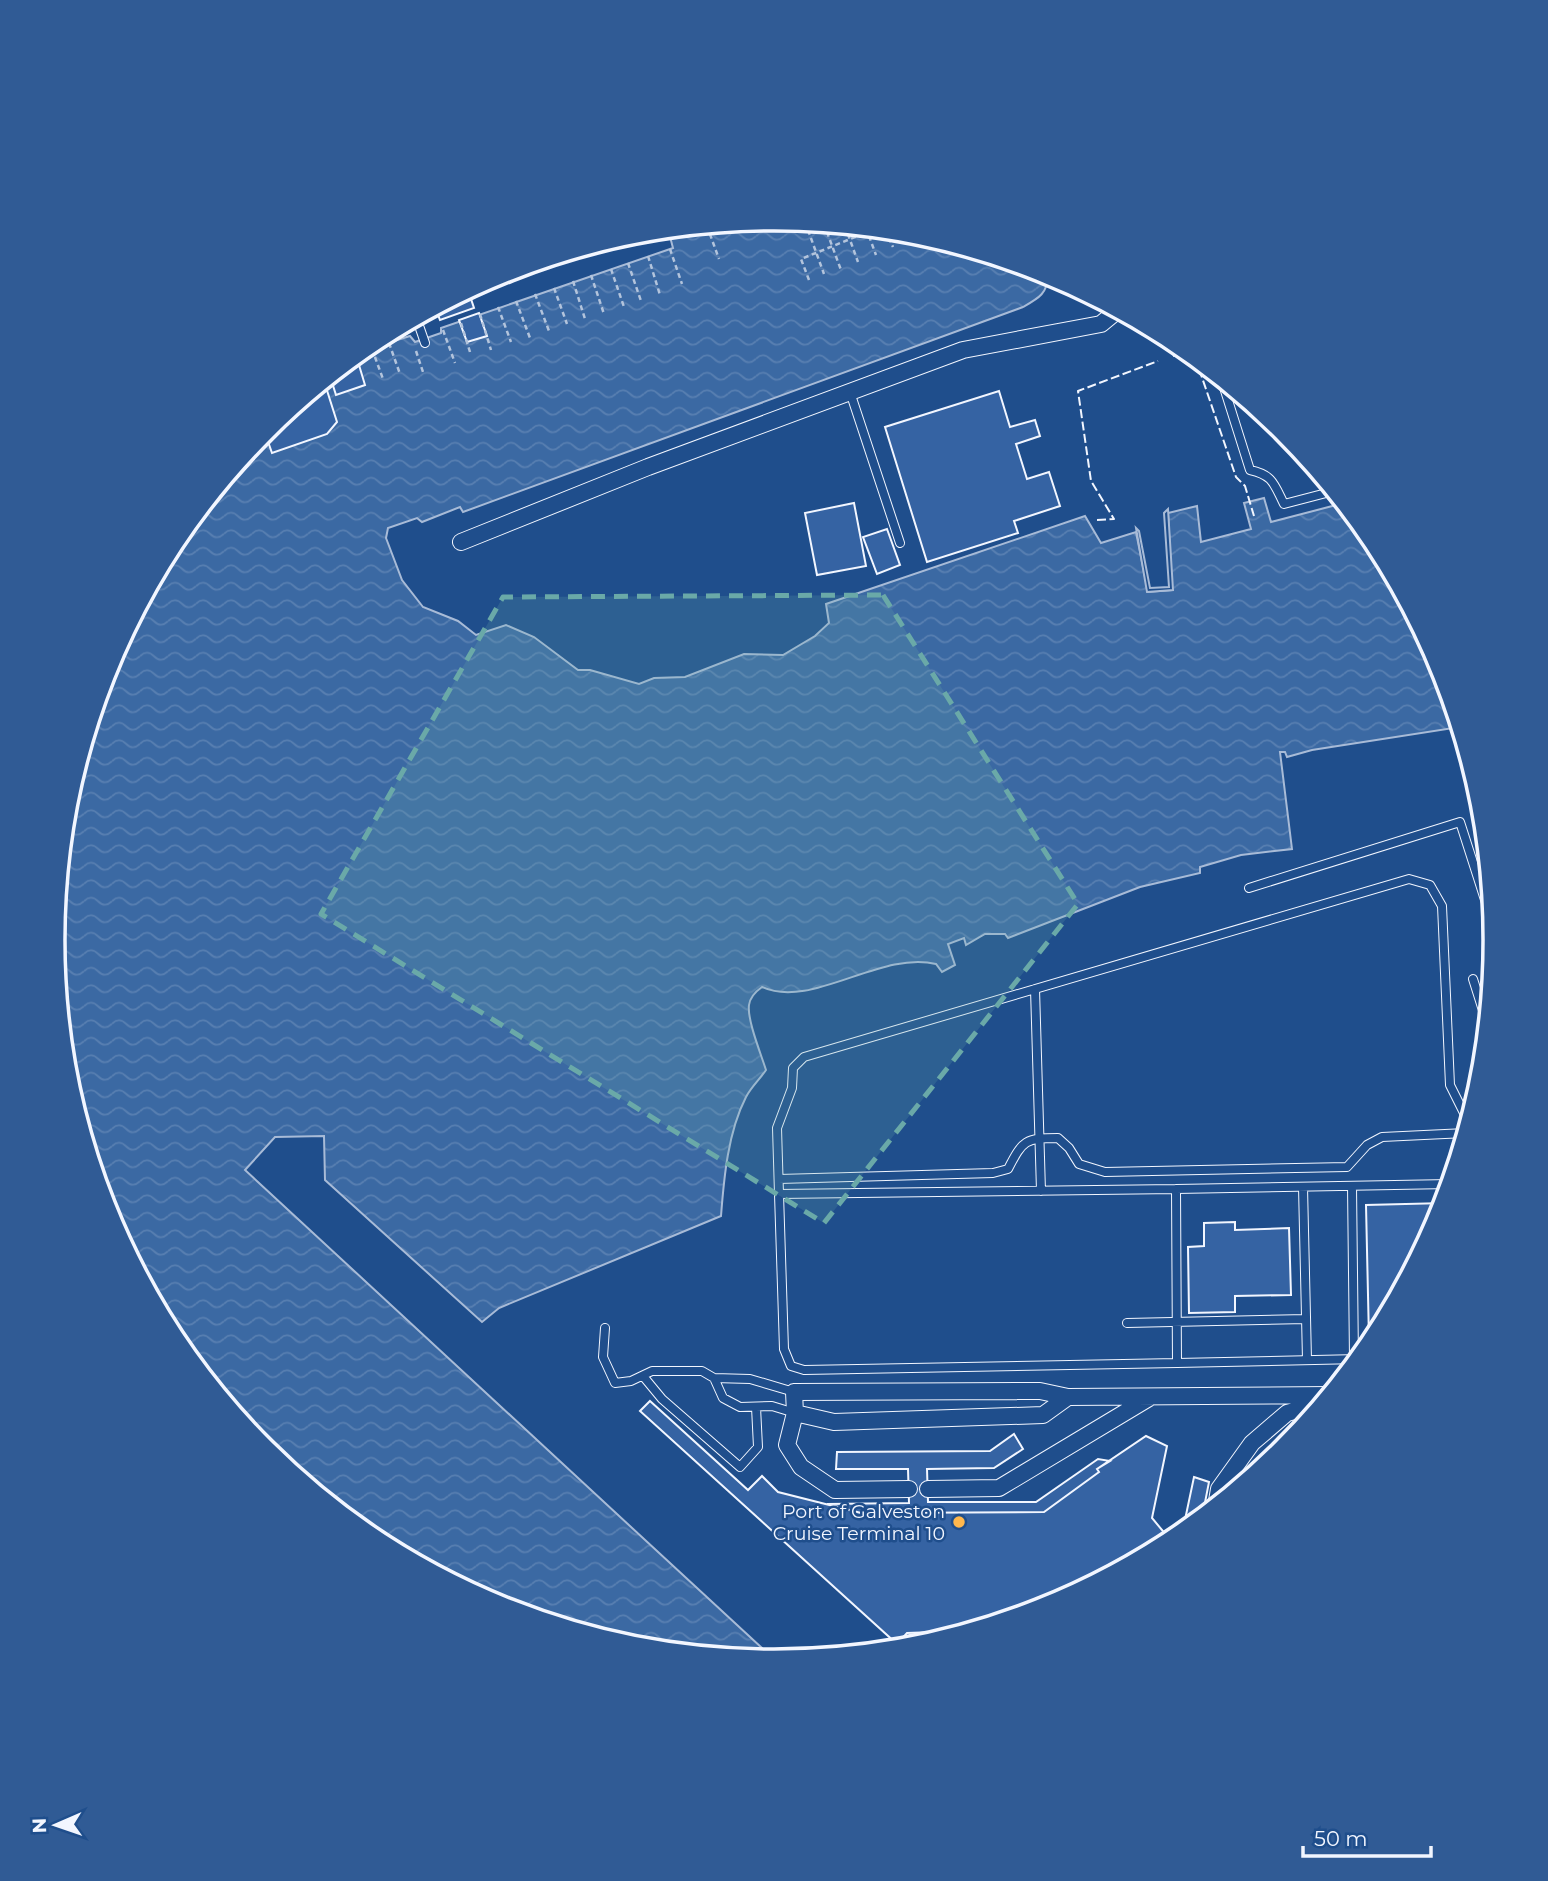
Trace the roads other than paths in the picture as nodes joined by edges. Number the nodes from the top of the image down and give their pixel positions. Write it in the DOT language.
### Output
graph roads {
  1 [pos="1111,316"];
  2 [pos="419,326"];
  3 [pos="425,343"];
  4 [pos="850,392"];
  5 [pos="1226,394"];
  6 [pos="1324,494"];
  7 [pos="461,542"];
  8 [pos="900,543"];
  9 [pos="1249,888"];
  10 [pos="1482,892"];
  11 [pos="1473,979"];
  12 [pos="1035,989"];
  13 [pos="1480,1002"];
  14 [pos="1462,1110"];
  15 [pos="1456,1133"];
  16 [pos="1039,1138"];
  17 [pos="779,1179"];
  18 [pos="1440,1184"];
  19 [pos="1352,1186"];
  20 [pos="1303,1187"];
  21 [pos="1176,1189"];
  22 [pos="1041,1191"];
  23 [pos="779,1194"];
  24 [pos="1306,1319"];
  25 [pos="1127,1323"];
  26 [pos="1177,1323"];
  27 [pos="605,1328"];
  28 [pos="1357,1345"];
  29 [pos="1346,1359"];
  30 [pos="1307,1360"];
  31 [pos="1177,1363"];
  32 [pos="643,1376"];
  33 [pos="714,1378"];
  34 [pos="794,1392"];
  35 [pos="1318,1395"];
  36 [pos="1068,1397"];
  37 [pos="1150,1397"];
  38 [pos="756,1407"];
  39 [pos="1307,1408"];
  40 [pos="796,1413"];
  41 [pos="909,1489"];
  42 [pos="928,1489"];
  43 [pos="1218,1493"];
  1 -- 4 [label="street"];
  2 -- 3 [label="lane"];
  4 -- 7 [label="street"];
  4 -- 8 [label="lane"];
  5 -- 6 [label="lane"];
  9 -- 10 [label="lane"];
  11 -- 13 [label="lane"];
  12 -- 14 [label="lane"];
  12 -- 16 [label="lane"];
  12 -- 17 [label="lane"];
  15 -- 16 [label="lane"];
  16 -- 17 [label="lane"];
  16 -- 22 [label="lane"];
  17 -- 23 [label="lane"];
  18 -- 19 [label="lane"];
  19 -- 20 [label="lane"];
  19 -- 28 [label="lane"];
  20 -- 21 [label="lane"];
  20 -- 24 [label="lane"];
  21 -- 22 [label="lane"];
  21 -- 26 [label="lane"];
  22 -- 23 [label="lane"];
  23 -- 31 [label="lane"];
  24 -- 26 [label="lane"];
  24 -- 30 [label="lane"];
  25 -- 26 [label="lane"];
  26 -- 31 [label="lane"];
  27 -- 32 [label="lane"];
  29 -- 30 [label="lane"];
  30 -- 31 [label="lane"];
  32 -- 33 [label="lane"];
  32 -- 38 [label="lane"];
  33 -- 34 [label="lane"];
  33 -- 38 [label="lane"];
  34 -- 36 [label="street"];
  34 -- 40 [label="street"];
  35 -- 37 [label="street"];
  36 -- 37 [label="street"];
  36 -- 40 [label="street"];
  37 -- 42 [label="street"];
  38 -- 40 [label="lane"];
  39 -- 43 [label="street"];
  40 -- 41 [label="street"];
}
